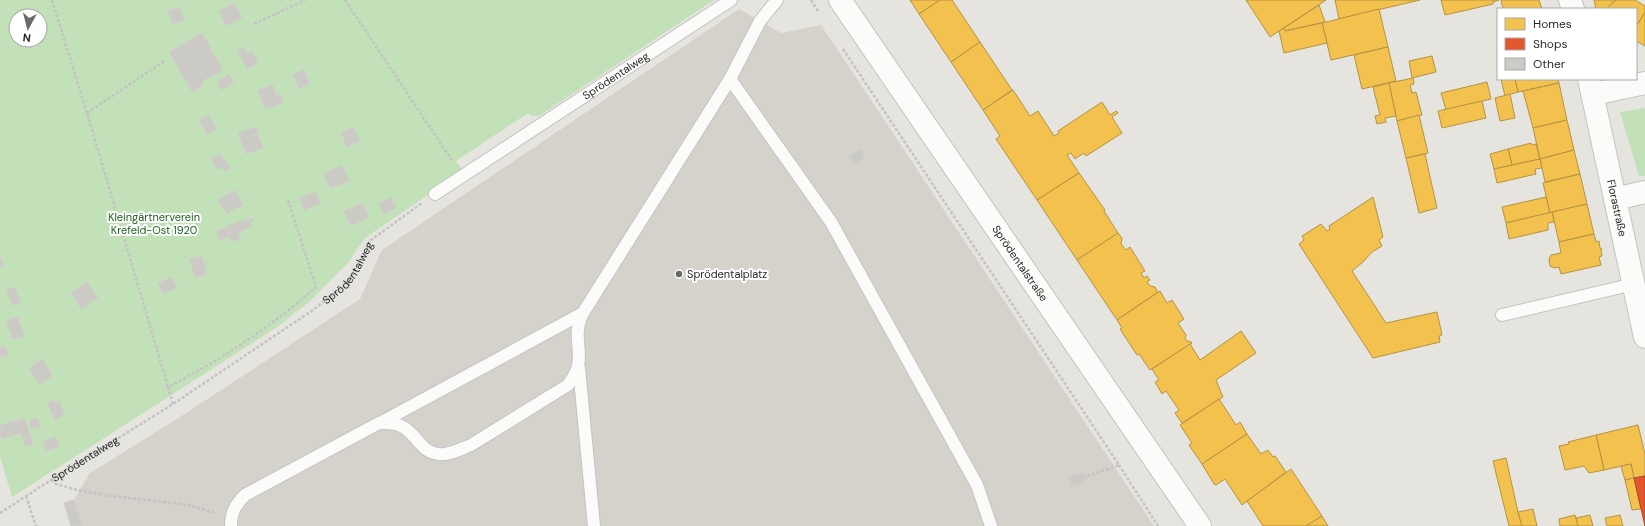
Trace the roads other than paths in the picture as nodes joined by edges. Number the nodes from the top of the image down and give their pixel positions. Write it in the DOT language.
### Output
graph roads {
  1 [pos="731,0"];
  2 [pos="778,0"];
  3 [pos="840,0"];
  4 [pos="730,79"];
  5 [pos="1645,83"];
  6 [pos="1591,87"];
  7 [pos="1645,192"];
  8 [pos="435,194"];
  9 [pos="1615,199"];
  10 [pos="1634,284"];
  11 [pos="583,314"];
  12 [pos="1502,315"];
  13 [pos="1645,337"];
  14 [pos="578,365"];
  15 [pos="379,423"];
  16 [pos="231,526"];
  17 [pos="594,526"];
  18 [pos="991,526"];
  19 [pos="1200,526"];
  1 -- 8 [label="lane, Sprödentalweg"];
  2 -- 4 [label="lane"];
  3 -- 19 [label="street, Sprödentalstraße"];
  4 -- 11 [label="lane"];
  4 -- 18 [label="lane"];
  5 -- 6 [label="street"];
  6 -- 9 [label="street, Florastraße"];
  7 -- 9 [label="street"];
  9 -- 10 [label="street, Florastraße"];
  10 -- 12 [label="lane"];
  10 -- 13 [label="street, Florastraße"];
  11 -- 14 [label="lane"];
  11 -- 15 [label="lane"];
  14 -- 15 [label="lane"];
  14 -- 17 [label="lane"];
  15 -- 16 [label="lane"];
}
